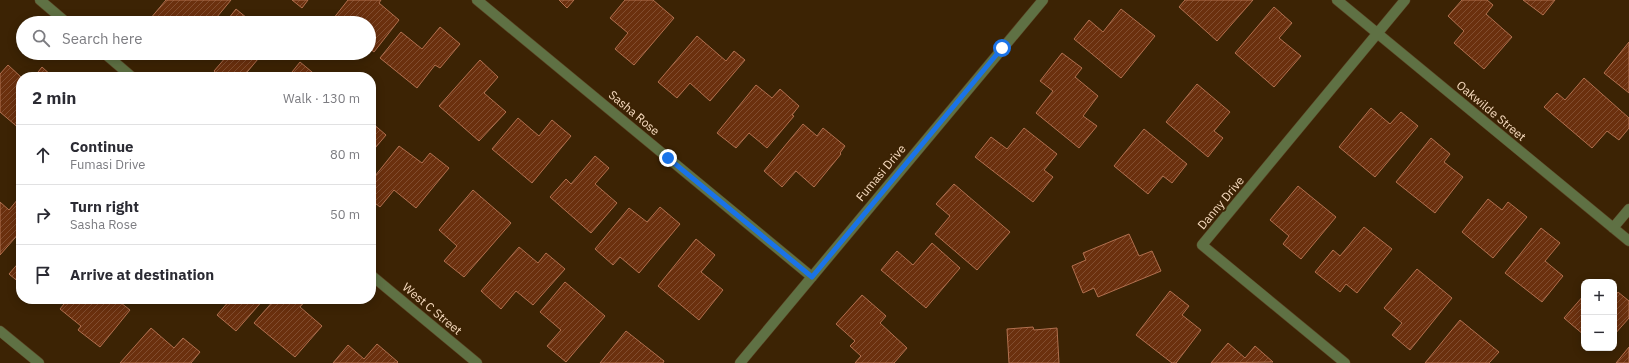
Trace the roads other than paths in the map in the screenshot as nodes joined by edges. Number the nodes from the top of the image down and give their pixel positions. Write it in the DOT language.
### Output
graph roads {
  1 [pos="40,0"];
  2 [pos="477,0"];
  3 [pos="1043,0"];
  4 [pos="1337,0"];
  5 [pos="1405,0"];
  6 [pos="59,16"];
  7 [pos="1378,34"];
  8 [pos="112,60"];
  9 [pos="126,72"];
  10 [pos="1629,209"];
  11 [pos="1613,228"];
  12 [pos="1629,241"];
  13 [pos="812,277"];
  14 [pos="376,279"];
  15 [pos="0,331"];
  16 [pos="39,363"];
  17 [pos="477,363"];
  18 [pos="740,363"];
  19 [pos="1345,363"];
  1 -- 6 [label="street"];
  2 -- 13 [label="street, Sasha Rose"];
  3 -- 13 [label="street, Fumasi Drive"];
  4 -- 7 [label="street, Oakwilde Street"];
  5 -- 7 [label="street"];
  7 -- 11 [label="street, Oakwilde Street"];
  7 -- 19 [label="street, Danny Drive"];
  8 -- 9 [label="street"];
  10 -- 11 [label="street"];
  11 -- 12 [label="street, Oakwilde Street"];
  13 -- 18 [label="street, Fumasi Drive"];
  14 -- 17 [label="street, West C Street"];
  15 -- 16 [label="street"];
}
